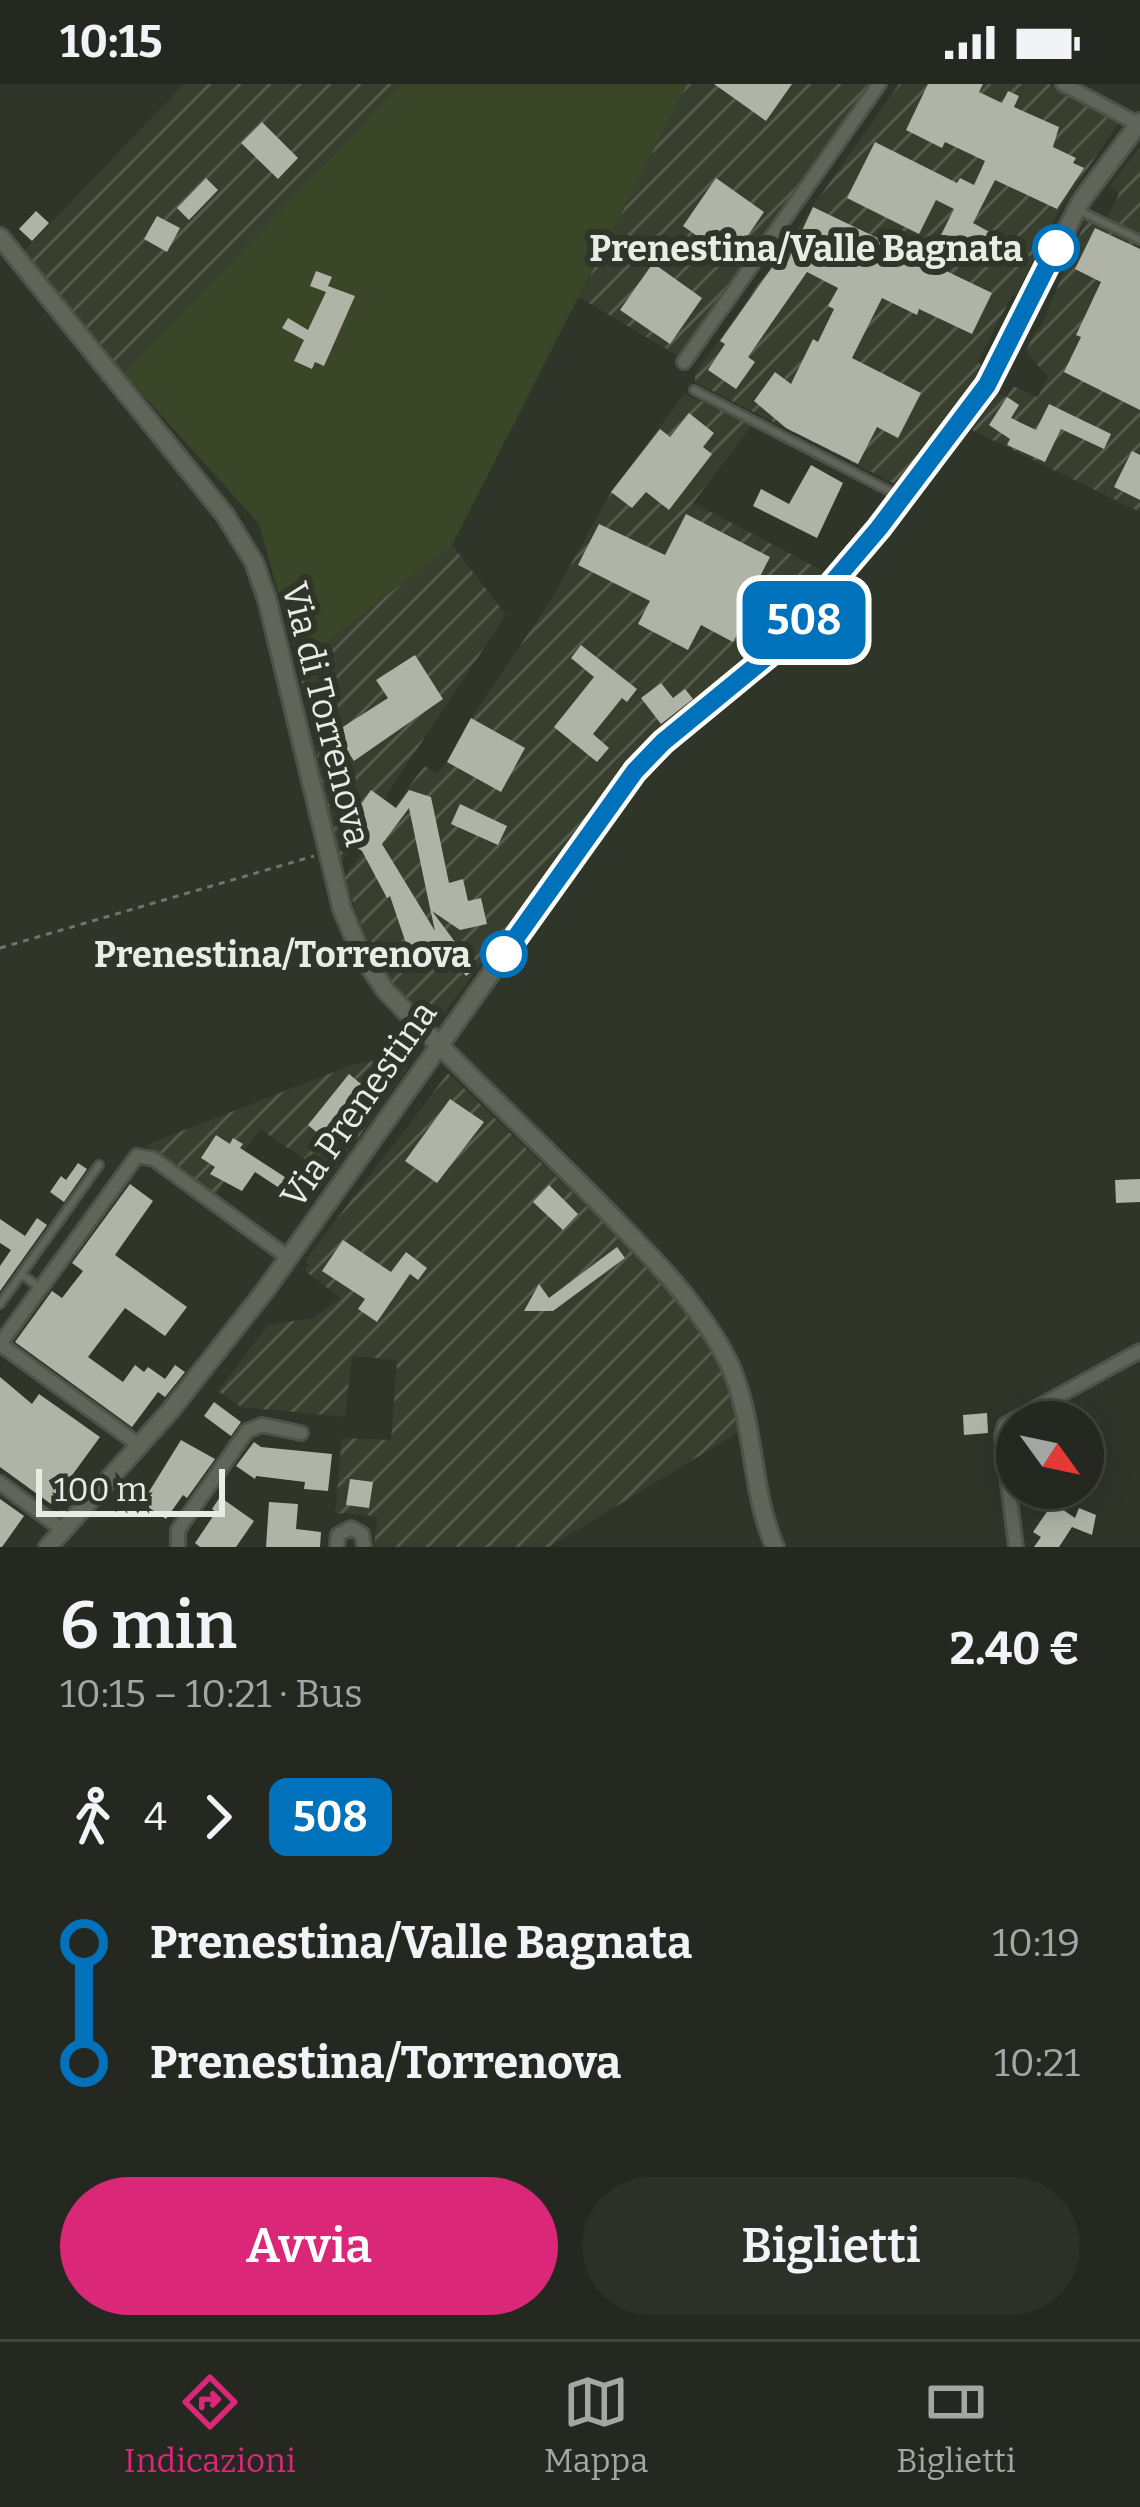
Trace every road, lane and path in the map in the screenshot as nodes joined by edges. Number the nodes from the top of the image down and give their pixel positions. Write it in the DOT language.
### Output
graph roads {
  1 [pos="879,84"];
  2 [pos="1063,84"];
  3 [pos="1139,123"];
  4 [pos="1077,209"];
  5 [pos="0,237"];
  6 [pos="1140,240"];
  7 [pos="684,362"];
  8 [pos="694,390"];
  9 [pos="903,497"];
  10 [pos="327,852"];
  11 [pos="0,949"];
  12 [pos="440,1045"];
  13 [pos="463,1068"];
  14 [pos="414,1081"];
  15 [pos="99,1165"];
  16 [pos="289,1258"];
  17 [pos="21,1274"];
  18 [pos="40,1288"];
  19 [pos="0,1304"];
  20 [pos="0,1344"];
  21 [pos="1140,1352"];
  22 [pos="301,1433"];
  23 [pos="139,1445"];
  24 [pos="0,1483"];
  25 [pos="63,1530"];
  26 [pos="48,1547"];
  27 [pos="178,1547"];
  28 [pos="337,1547"];
  29 [pos="364,1547"];
  30 [pos="775,1547"];
  31 [pos="1016,1547"];
  1 -- 7 [label="street"];
  2 -- 3 [label="street"];
  3 -- 4 [label="main road, Via Prenestina"];
  4 -- 6 [label="lane"];
  4 -- 9 [label="main road, Via Prenestina"];
  5 -- 10 [label="main road, Via di Torrenova"];
  8 -- 9 [label="lane"];
  9 -- 12 [label="main road, Via Prenestina"];
  10 -- 11 [label="path"];
  10 -- 12 [label="main road, Via di Torrenova"];
  12 -- 13 [label="main road, Via di Torrenova"];
  12 -- 14 [label="main road, Via Prenestina"];
  13 -- 14 [label="main road"];
  13 -- 30 [label="main road, Via di Torrenova"];
  14 -- 16 [label="main road, Via Prenestina"];
  15 -- 17 [label="lane"];
  16 -- 18 [label="street"];
  16 -- 23 [label="main road, Via Prenestina"];
  17 -- 18 [label="lane"];
  17 -- 19 [label="lane"];
  18 -- 20 [label="street"];
  20 -- 23 [label="street"];
  21 -- 31 [label="street"];
  22 -- 27 [label="street"];
  23 -- 25 [label="main road, Via Prenestina"];
  24 -- 25 [label="street"];
  25 -- 26 [label="main road, Via Prenestina"];
  28 -- 29 [label="street"];
}
